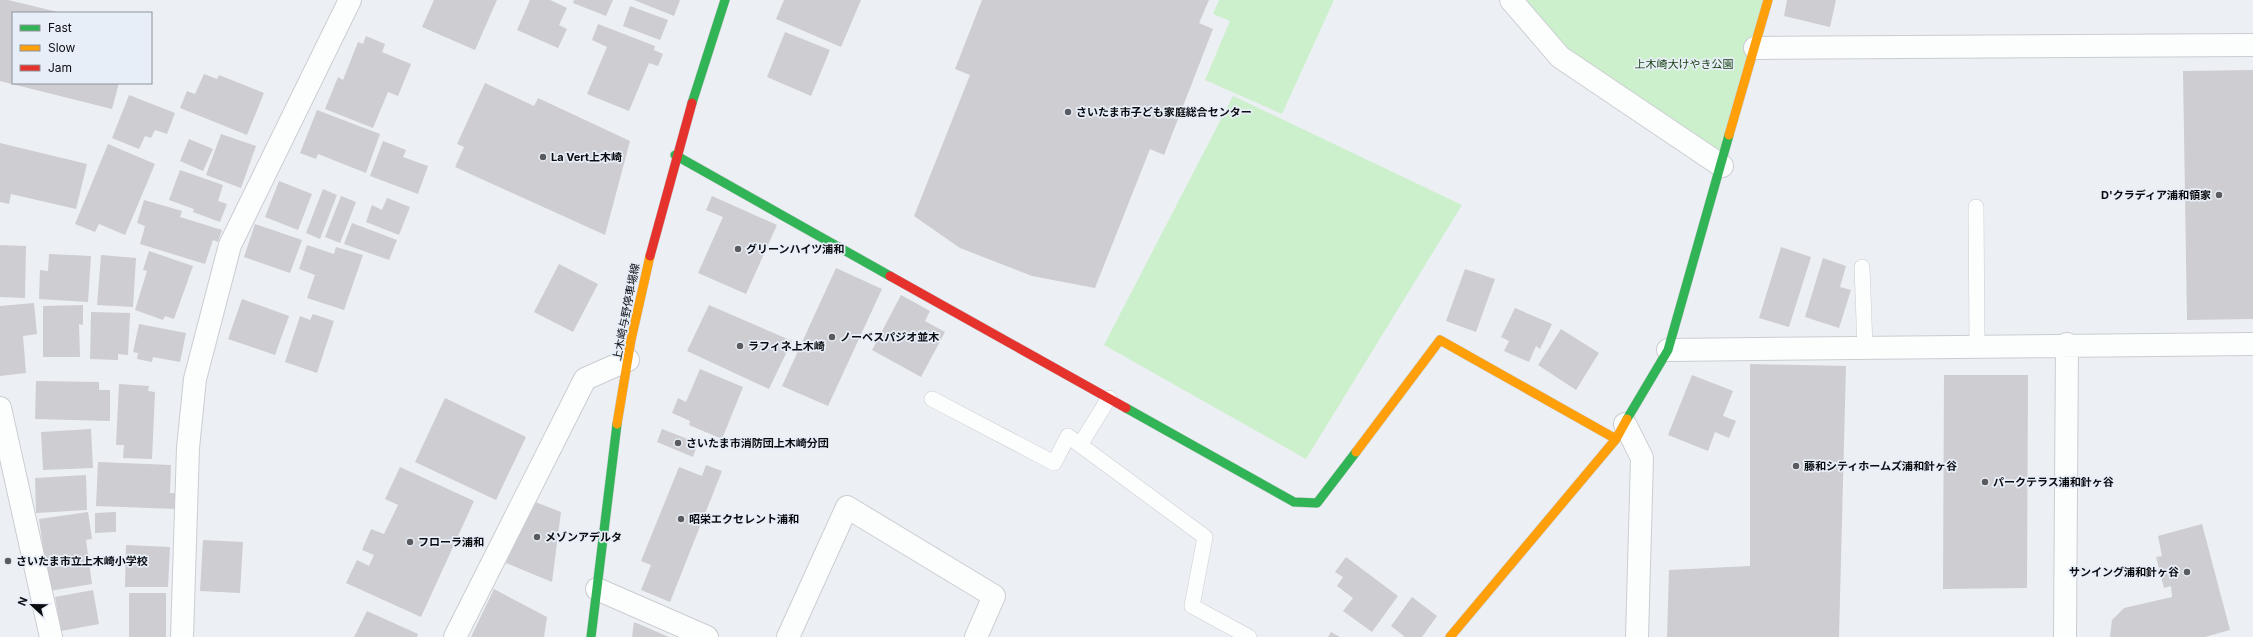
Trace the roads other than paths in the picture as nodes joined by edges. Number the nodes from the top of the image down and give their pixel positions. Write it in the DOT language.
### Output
graph roads {
  1 [pos="350,0"];
  2 [pos="725,0"];
  3 [pos="1511,0"];
  4 [pos="1768,0"];
  5 [pos="2253,45"];
  6 [pos="1755,48"];
  7 [pos="675,155"];
  8 [pos="1722,166"];
  9 [pos="1976,207"];
  10 [pos="1862,267"];
  11 [pos="2067,344"];
  12 [pos="2253,344"];
  13 [pos="1977,345"];
  14 [pos="1865,347"];
  15 [pos="1668,350"];
  16 [pos="628,360"];
  17 [pos="1109,398"];
  18 [pos="932,399"];
  19 [pos="0,408"];
  20 [pos="1621,431"];
  21 [pos="1080,445"];
  22 [pos="597,589"];
  23 [pos="51,637"];
  24 [pos="182,637"];
  25 [pos="455,637"];
  26 [pos="591,637"];
  27 [pos="707,637"];
  28 [pos="788,637"];
  29 [pos="976,637"];
  30 [pos="1249,637"];
  31 [pos="1450,637"];
  32 [pos="1637,637"];
  33 [pos="2065,637"];
  1 -- 24 [label="street"];
  2 -- 7 [label="street, 上木崎与野停車場線"];
  3 -- 8 [label="street"];
  4 -- 6 [label="street"];
  5 -- 6 [label="street"];
  6 -- 8 [label="street"];
  7 -- 16 [label="street, 上木崎与野停車場線"];
  7 -- 17 [label="street"];
  8 -- 15 [label="street"];
  9 -- 13 [label="lane"];
  10 -- 14 [label="lane"];
  11 -- 12 [label="street"];
  11 -- 13 [label="street"];
  11 -- 33 [label="street"];
  13 -- 14 [label="street"];
  14 -- 15 [label="street"];
  15 -- 20 [label="street"];
  16 -- 22 [label="street, 上木崎与野停車場線"];
  16 -- 25 [label="street"];
  17 -- 20 [label="street"];
  17 -- 21 [label="lane"];
  18 -- 21 [label="lane"];
  19 -- 23 [label="street"];
  20 -- 31 [label="street"];
  20 -- 32 [label="street"];
  21 -- 30 [label="lane"];
  22 -- 26 [label="street, 上木崎与野停車場線"];
  22 -- 27 [label="street"];
  28 -- 29 [label="street"];
}
